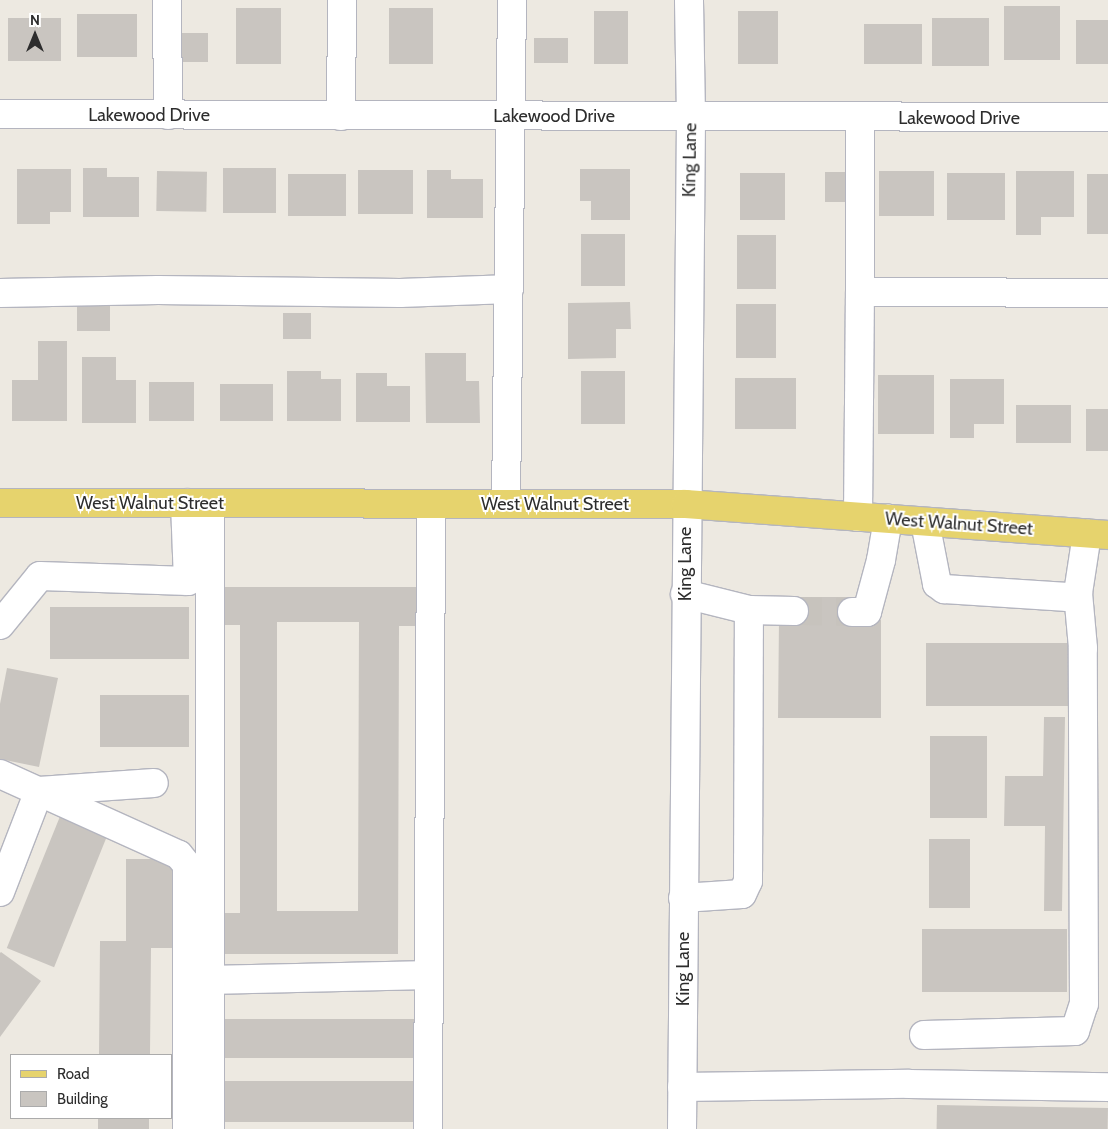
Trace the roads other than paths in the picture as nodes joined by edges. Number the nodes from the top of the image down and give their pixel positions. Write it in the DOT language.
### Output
graph roads {
  1 [pos="167,0"];
  2 [pos="342,0"];
  3 [pos="512,0"];
  4 [pos="689,0"];
  5 [pos="0,114"];
  6 [pos="168,115"];
  7 [pos="341,116"];
  8 [pos="513,116"];
  9 [pos="691,116"];
  10 [pos="1108,117"];
  11 [pos="860,118"];
  12 [pos="509,289"];
  13 [pos="860,292"];
  14 [pos="0,293"];
  15 [pos="1108,293"];
  16 [pos="0,503"];
  17 [pos="197,503"];
  18 [pos="431,504"];
  19 [pos="506,504"];
  20 [pos="686,504"];
  21 [pos="858,517"];
  22 [pos="888,519"];
  23 [pos="925,522"];
  24 [pos="1097,535"];
  25 [pos="1078,593"];
  26 [pos="685,594"];
  27 [pos="749,610"];
  28 [pos="794,611"];
  29 [pos="852,612"];
  30 [pos="0,625"];
  31 [pos="0,774"];
  32 [pos="154,783"];
  33 [pos="39,791"];
  34 [pos="0,892"];
  35 [pos="683,898"];
  36 [pos="428,975"];
  37 [pos="210,980"];
  38 [pos="924,1035"];
  39 [pos="682,1087"];
  40 [pos="1108,1087"];
  41 [pos="187,1129"];
  42 [pos="210,1129"];
  43 [pos="428,1129"];
  44 [pos="682,1129"];
  1 -- 6 [label="street"];
  2 -- 7 [label="street"];
  3 -- 8 [label="street"];
  4 -- 9 [label="street, King Lane"];
  5 -- 6 [label="street, Lakewood Drive"];
  6 -- 7 [label="street, Lakewood Drive"];
  7 -- 8 [label="street, Lakewood Drive"];
  8 -- 9 [label="street, Lakewood Drive"];
  8 -- 12 [label="street"];
  9 -- 11 [label="street, Lakewood Drive"];
  9 -- 20 [label="street, King Lane"];
  10 -- 11 [label="street, Lakewood Drive"];
  11 -- 13 [label="street"];
  12 -- 14 [label="street"];
  12 -- 19 [label="street"];
  13 -- 15 [label="street"];
  13 -- 21 [label="street"];
  16 -- 17 [label="main road, West Walnut Street"];
  17 -- 18 [label="main road, West Walnut Street"];
  17 -- 30 [label="street"];
  17 -- 37 [label="street"];
  18 -- 19 [label="main road, West Walnut Street"];
  18 -- 36 [label="street"];
  19 -- 20 [label="main road, West Walnut Street"];
  20 -- 21 [label="main road, West Walnut Street"];
  20 -- 26 [label="street, King Lane"];
  21 -- 22 [label="main road, West Walnut Street"];
  22 -- 23 [label="main road, West Walnut Street"];
  22 -- 29 [label="street"];
  23 -- 24 [label="main road, West Walnut Street"];
  23 -- 25 [label="street"];
  24 -- 25 [label="street"];
  25 -- 38 [label="street"];
  26 -- 27 [label="street"];
  26 -- 35 [label="street, King Lane"];
  27 -- 28 [label="street"];
  27 -- 35 [label="street"];
  31 -- 33 [label="street"];
  32 -- 33 [label="street"];
  33 -- 34 [label="street"];
  33 -- 41 [label="street"];
  35 -- 39 [label="street, King Lane"];
  36 -- 37 [label="street"];
  36 -- 43 [label="street"];
  37 -- 42 [label="street"];
  39 -- 40 [label="street"];
  39 -- 44 [label="street, King Lane"];
}
